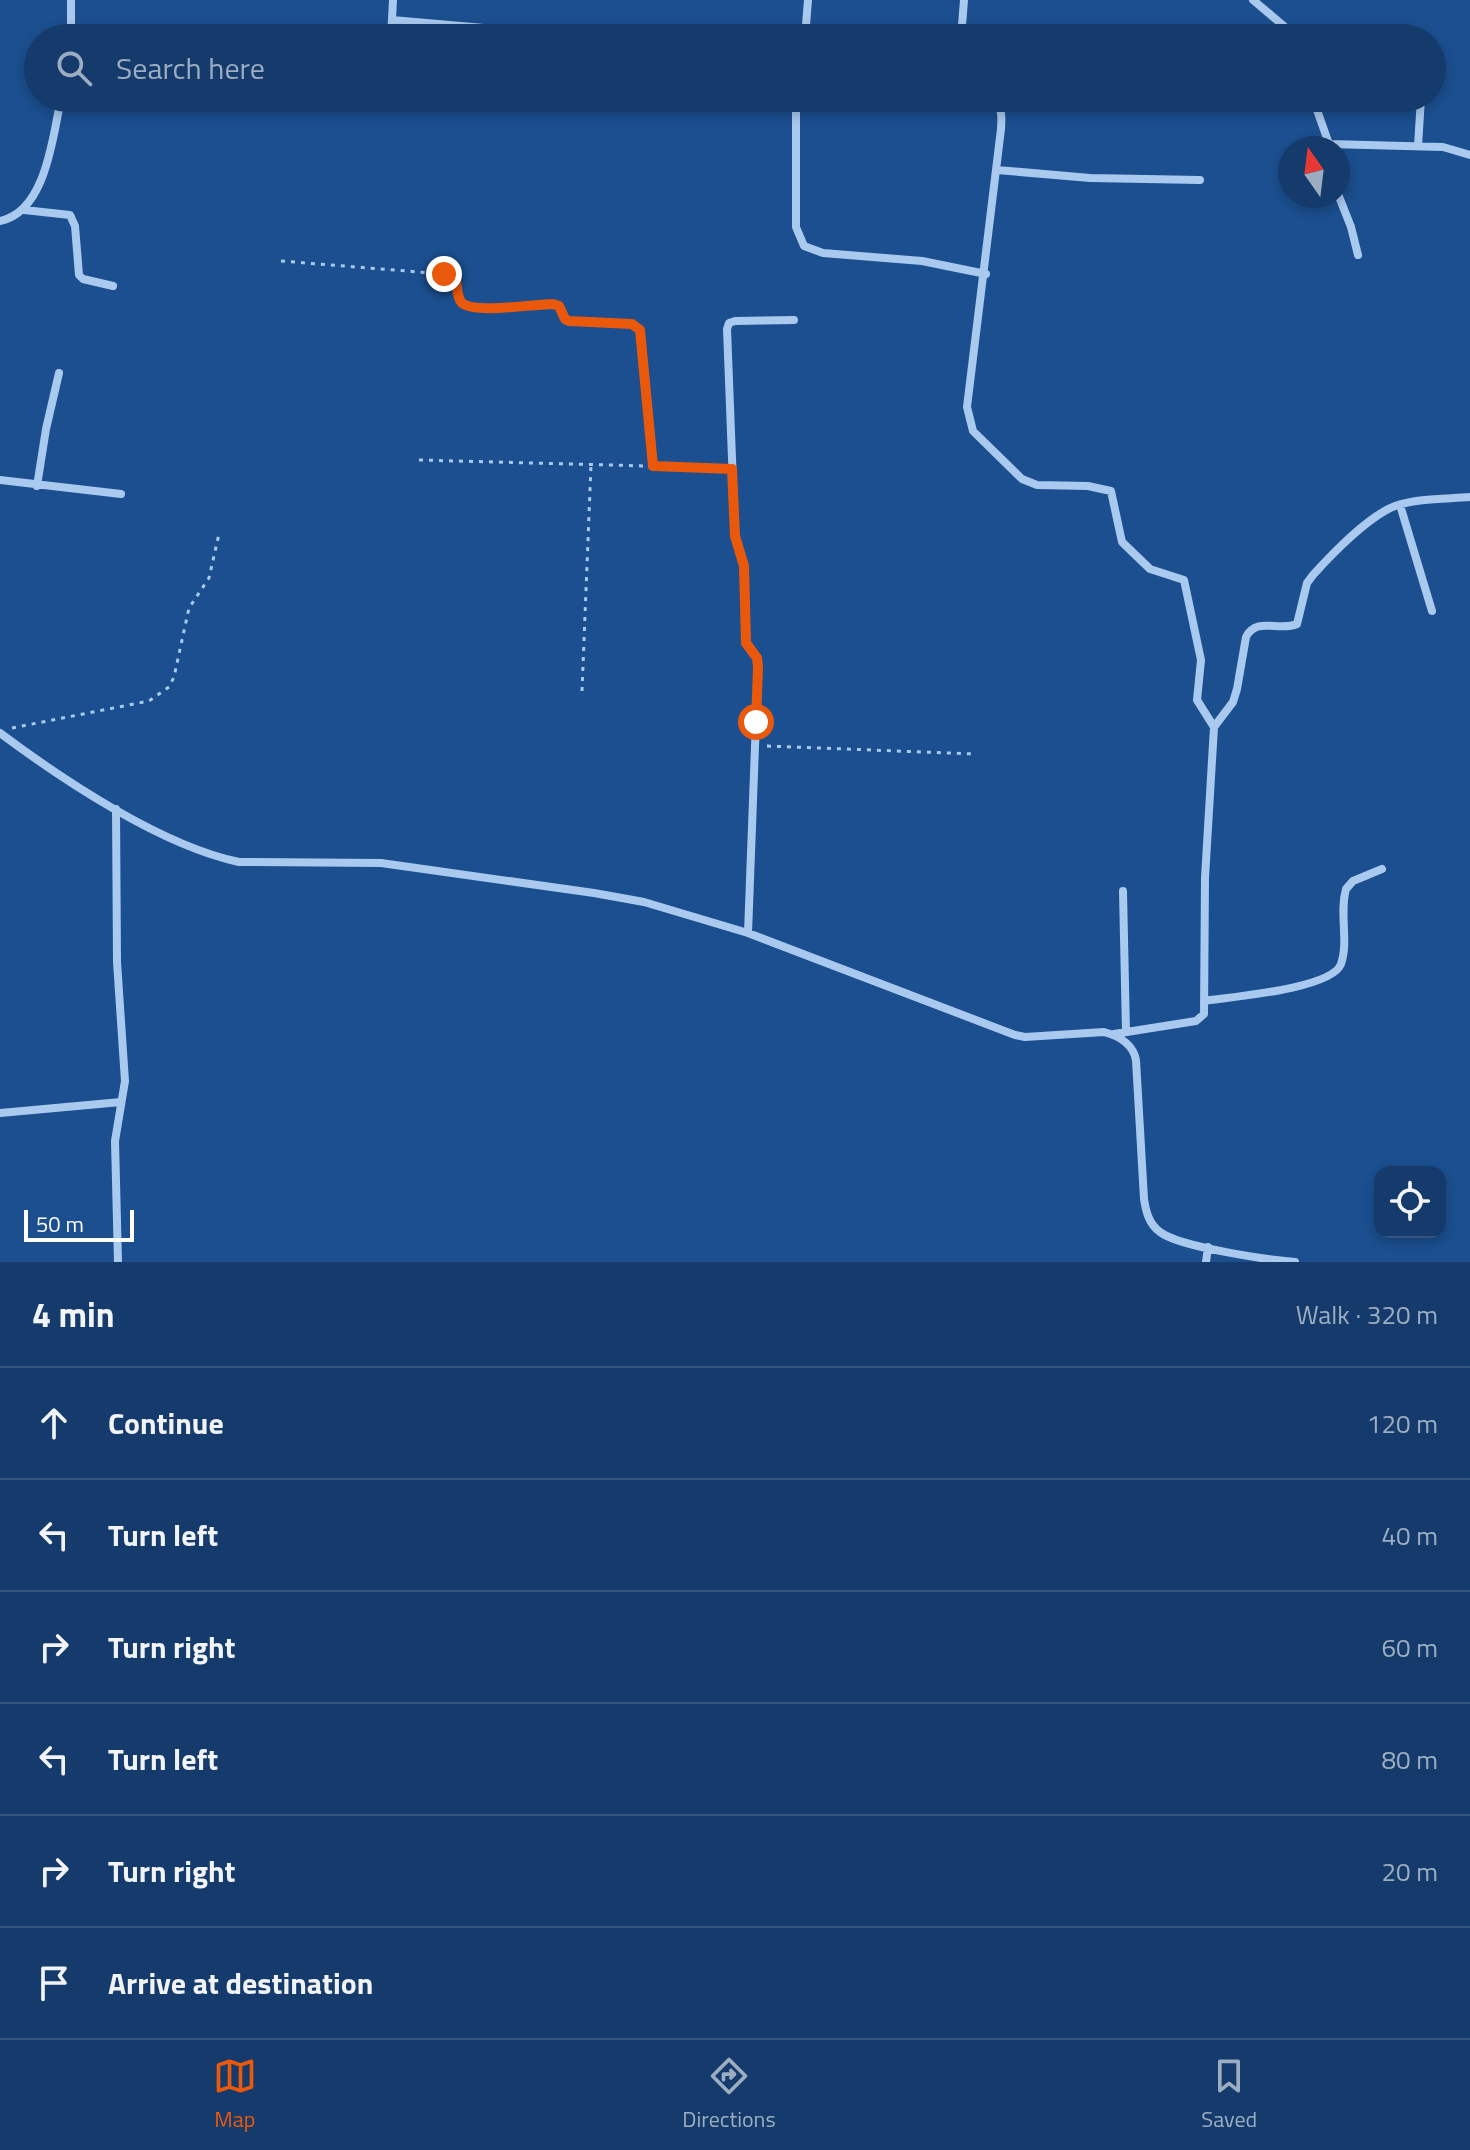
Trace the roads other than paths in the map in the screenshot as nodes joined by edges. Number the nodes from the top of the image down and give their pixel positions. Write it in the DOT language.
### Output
graph roads {
  1 [pos="71,0"];
  2 [pos="393,0"];
  3 [pos="808,0"];
  4 [pos="964,0"];
  5 [pos="1253,0"];
  6 [pos="392,20"];
  7 [pos="71,24"];
  8 [pos="392,24"];
  9 [pos="438,24"];
  10 [pos="806,24"];
  11 [pos="962,24"];
  12 [pos="1281,24"];
  13 [pos="58,112"];
  14 [pos="796,112"];
  15 [pos="1002,112"];
  16 [pos="1318,112"];
  17 [pos="1420,112"];
  18 [pos="1326,136"];
  19 [pos="1350,146"];
  20 [pos="1418,146"];
  21 [pos="1470,155"];
  22 [pos="997,170"];
  23 [pos="1200,180"];
  24 [pos="1344,208"];
  25 [pos="24,210"];
  26 [pos="0,221"];
  27 [pos="1358,255"];
  28 [pos="986,274"];
  29 [pos="113,286"];
  30 [pos="794,320"];
  31 [pos="59,373"];
  32 [pos="0,480"];
  33 [pos="37,486"];
  34 [pos="121,494"];
  35 [pos="1470,497"];
  36 [pos="1400,505"];
  37 [pos="1432,611"];
  38 [pos="1214,727"];
  39 [pos="0,731"];
  40 [pos="116,809"];
  41 [pos="1382,869"];
  42 [pos="1123,891"];
  43 [pos="748,933"];
  44 [pos="1204,1001"];
  45 [pos="1126,1032"];
  46 [pos="1113,1034"];
  47 [pos="121,1102"];
  48 [pos="0,1113"];
  49 [pos="1208,1247"];
  50 [pos="118,1262"];
  51 [pos="1206,1262"];
  52 [pos="1295,1262"];
  1 -- 7 [label="street"];
  2 -- 6 [label="street"];
  3 -- 10 [label="street"];
  4 -- 11 [label="street"];
  5 -- 12 [label="street"];
  6 -- 8 [label="street"];
  6 -- 9 [label="street"];
  13 -- 25 [label="street"];
  14 -- 28 [label="street"];
  15 -- 22 [label="street"];
  16 -- 18 [label="street"];
  17 -- 20 [label="street"];
  19 -- 20 [label="street"];
  20 -- 21 [label="street"];
  22 -- 23 [label="street"];
  22 -- 28 [label="street"];
  24 -- 27 [label="street"];
  25 -- 26 [label="street"];
  25 -- 29 [label="street"];
  28 -- 38 [label="street"];
  30 -- 43 [label="street"];
  31 -- 33 [label="street"];
  32 -- 33 [label="street"];
  33 -- 34 [label="street"];
  35 -- 36 [label="street"];
  36 -- 37 [label="street"];
  36 -- 38 [label="street"];
  38 -- 44 [label="street"];
  39 -- 40 [label="street"];
  40 -- 43 [label="street"];
  40 -- 47 [label="street"];
  41 -- 44 [label="street"];
  42 -- 45 [label="street"];
  43 -- 46 [label="street"];
  44 -- 45 [label="street"];
  45 -- 46 [label="street"];
  46 -- 49 [label="street"];
  47 -- 48 [label="street"];
  47 -- 50 [label="street"];
  49 -- 51 [label="street"];
  49 -- 52 [label="street"];
}
